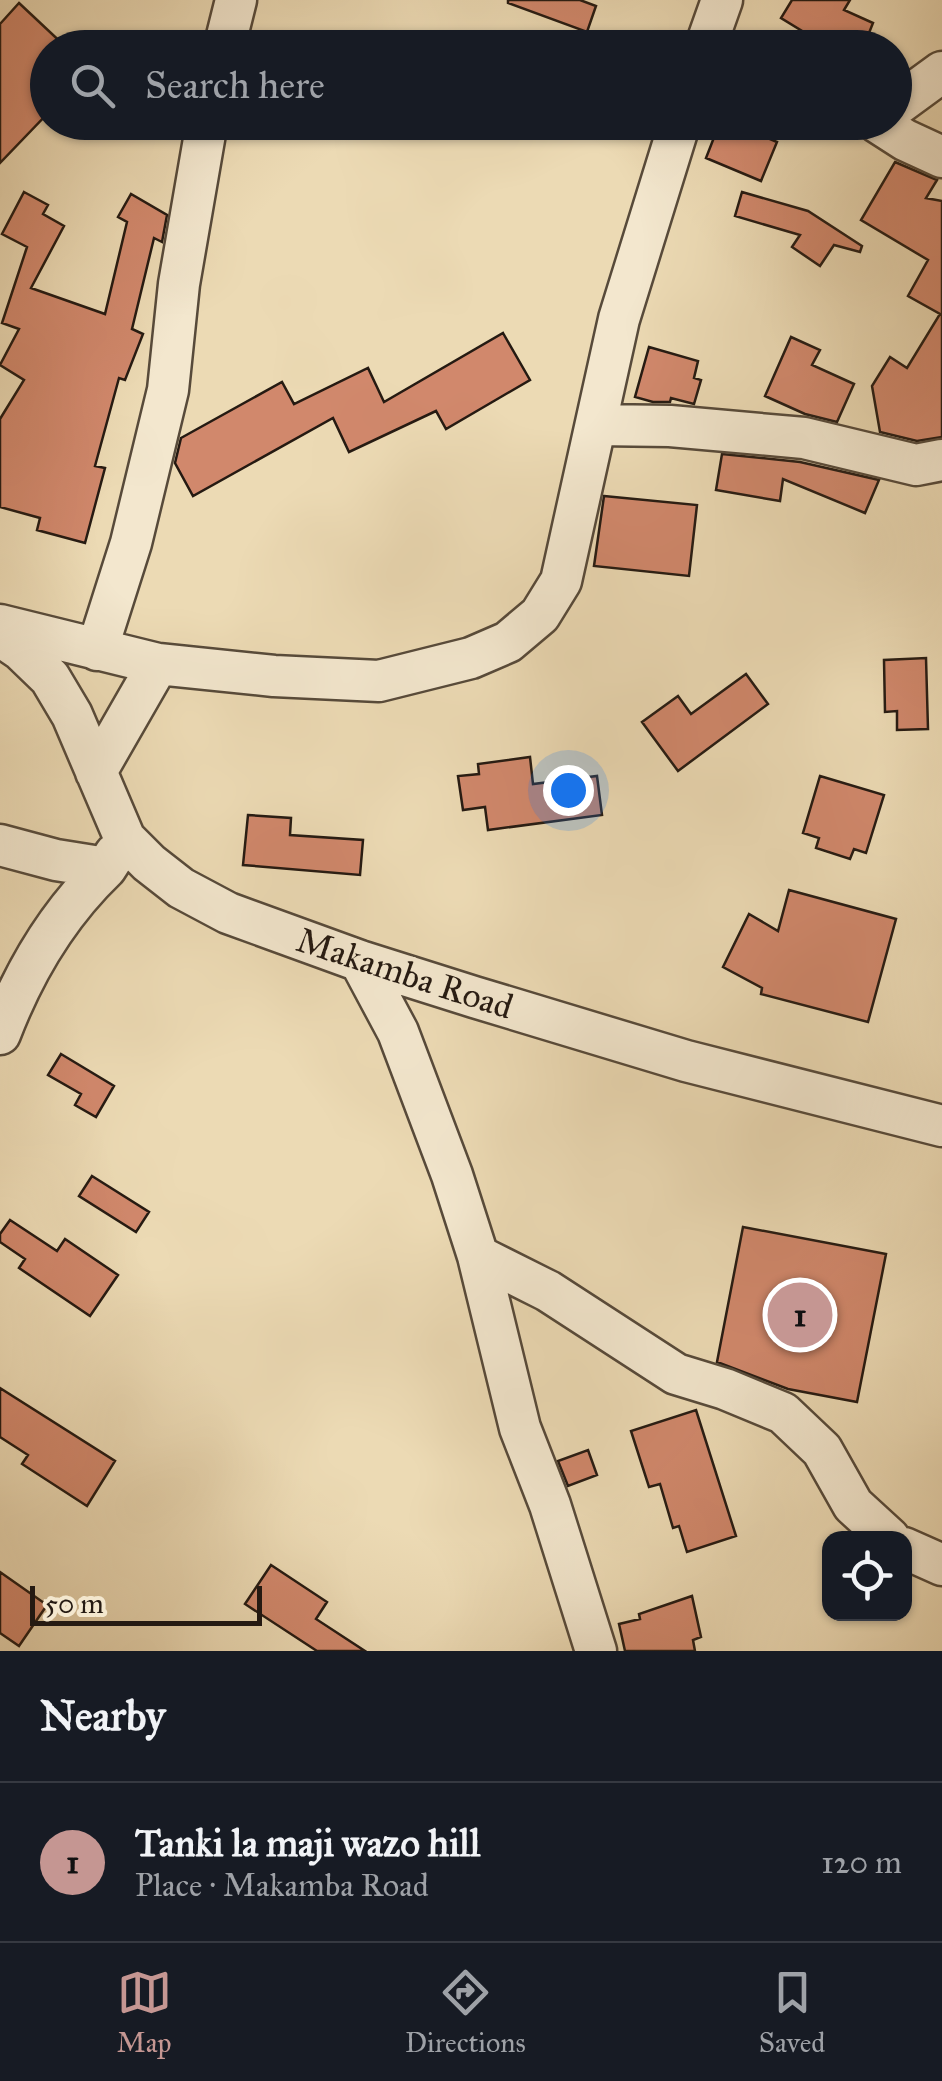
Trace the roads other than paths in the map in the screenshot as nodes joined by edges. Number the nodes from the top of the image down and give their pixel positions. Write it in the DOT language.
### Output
graph roads {
  1 [pos="236,0"];
  2 [pos="228,30"];
  3 [pos="942,72"];
  4 [pos="912,94"];
  5 [pos="203,140"];
  6 [pos="674,140"];
  7 [pos="905,140"];
  8 [pos="942,157"];
  9 [pos="596,424"];
  10 [pos="942,460"];
  11 [pos="0,625"];
  12 [pos="0,636"];
  13 [pos="97,650"];
  14 [pos="158,664"];
  15 [pos="96,772"];
  16 [pos="0,845"];
  17 [pos="116,853"];
  18 [pos="360,961"];
  19 [pos="0,1034"];
  20 [pos="942,1126"];
  21 [pos="478,1256"];
  22 [pos="882,1531"];
  23 [pos="912,1552"];
  24 [pos="942,1565"];
  25 [pos="596,1651"];
  1 -- 2 [label="street"];
  3 -- 4 [label="street"];
  5 -- 13 [label="street"];
  6 -- 9 [label="street"];
  7 -- 8 [label="street"];
  9 -- 10 [label="street"];
  9 -- 14 [label="street"];
  11 -- 13 [label="street"];
  12 -- 15 [label="street, Makamba Road"];
  13 -- 14 [label="street"];
  14 -- 15 [label="street"];
  15 -- 17 [label="street, Makamba Road"];
  16 -- 17 [label="street"];
  17 -- 18 [label="street, Makamba Road"];
  17 -- 19 [label="street"];
  18 -- 20 [label="street, Makamba Road"];
  18 -- 21 [label="street"];
  21 -- 22 [label="street"];
  21 -- 25 [label="street"];
  23 -- 24 [label="street"];
}
